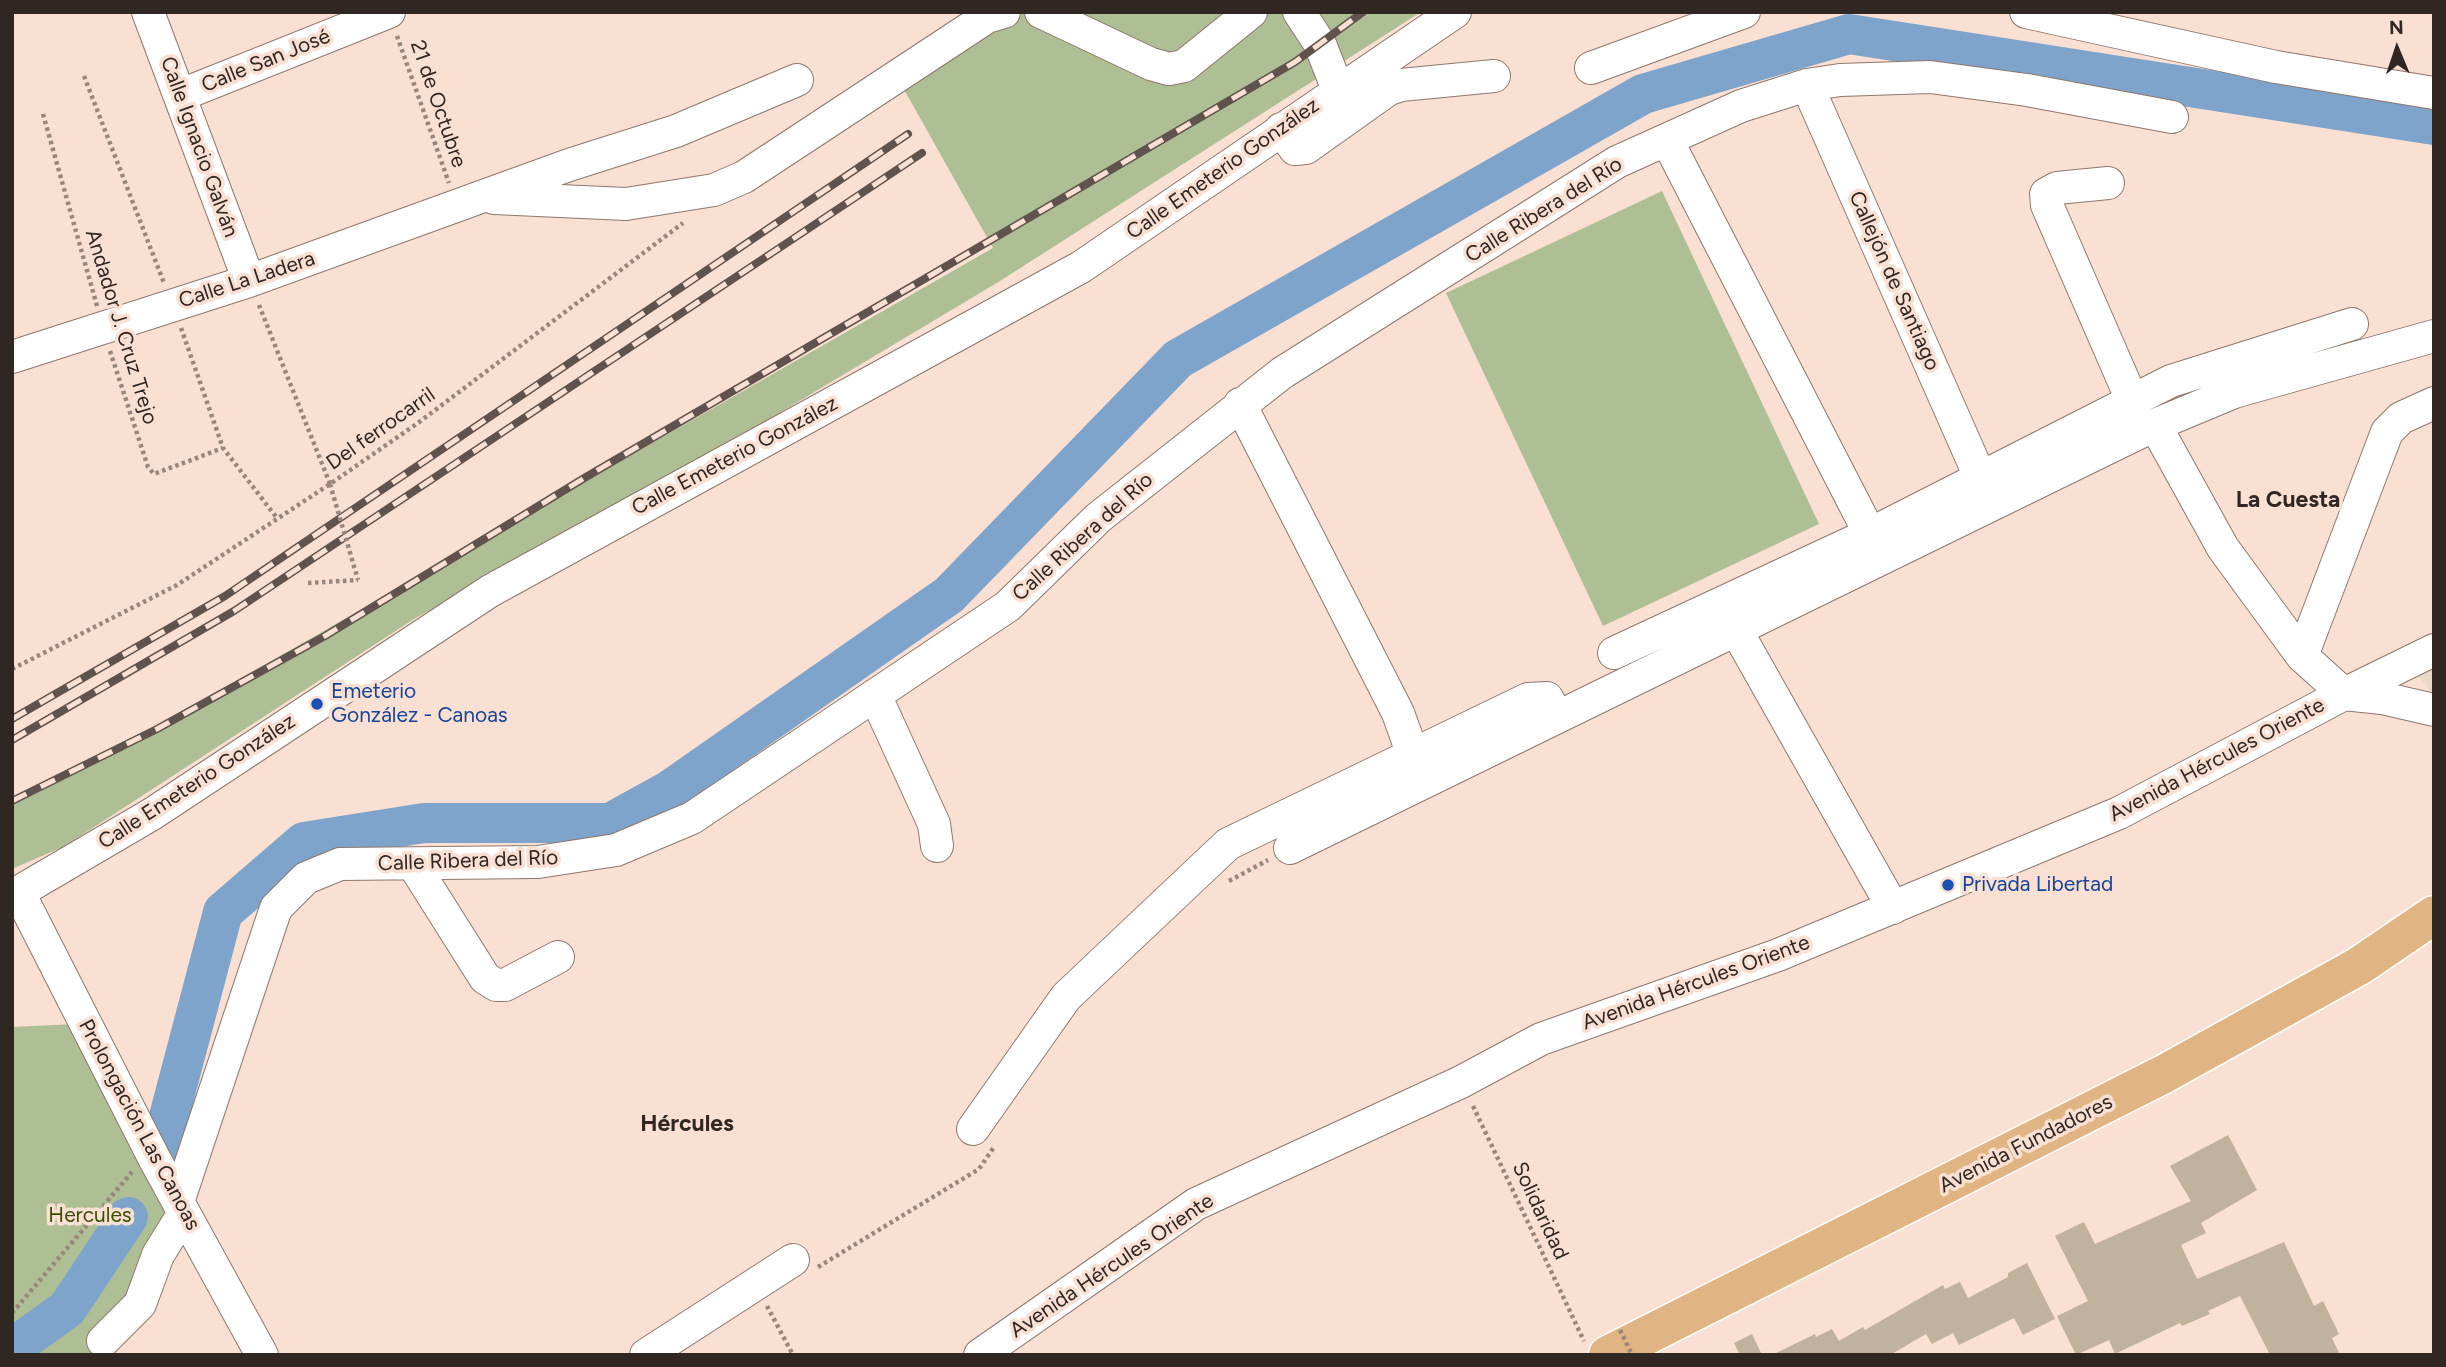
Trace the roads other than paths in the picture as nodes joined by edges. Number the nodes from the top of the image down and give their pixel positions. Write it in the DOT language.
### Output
graph roads {
  1 [pos="148,12"];
  2 [pos="389,12"];
  3 [pos="1004,12"];
  4 [pos="1041,12"];
  5 [pos="1251,12"];
  6 [pos="1300,12"];
  7 [pos="1455,12"];
  8 [pos="1744,12"];
  9 [pos="2026,12"];
  10 [pos="1591,68"];
  11 [pos="1494,76"];
  12 [pos="797,80"];
  13 [pos="1807,85"];
  14 [pos="1338,90"];
  15 [pos="2434,93"];
  16 [pos="181,95"];
  17 [pos="2172,117"];
  18 [pos="1281,130"];
  19 [pos="1667,140"];
  20 [pos="2108,183"];
  21 [pos="468,202"];
  22 [pos="249,281"];
  23 [pos="2351,324"];
  24 [pos="2434,336"];
  25 [pos="12,357"];
  26 [pos="2132,400"];
  27 [pos="2434,403"];
  28 [pos="1240,404"];
  29 [pos="2155,425"];
  30 [pos="1980,477"];
  31 [pos="1870,534"];
  32 [pos="1735,628"];
  33 [pos="2434,650"];
  34 [pos="1614,653"];
  35 [pos="2302,656"];
  36 [pos="2344,694"];
  37 [pos="875,695"];
  38 [pos="2434,710"];
  39 [pos="1557,717"];
  40 [pos="1413,755"];
  41 [pos="937,846"];
  42 [pos="1290,848"];
  43 [pos="413,864"];
  44 [pos="16,894"];
  45 [pos="1893,908"];
  46 [pos="2434,915"];
  47 [pos="2434,946"];
  48 [pos="558,957"];
  49 [pos="973,1129"];
  50 [pos="181,1206"];
  51 [pos="793,1260"];
  52 [pos="103,1341"];
  53 [pos="1605,1344"];
  54 [pos="262,1355"];
  55 [pos="646,1355"];
  56 [pos="980,1355"];
  57 [pos="1666,1355"];
  1 -- 16 [label="street, Calle Ignacio Galván"];
  2 -- 16 [label="street, Calle San José"];
  3 -- 21 [label="street, Calle La Ladera"];
  4 -- 5 [label="street"];
  6 -- 14 [label="street"];
  7 -- 14 [label="street, Calle Emeterio González"];
  8 -- 10 [label="street"];
  9 -- 15 [label="street"];
  11 -- 18 [label="street"];
  12 -- 21 [label="street, Calle La Ladera"];
  13 -- 17 [label="street, Calle Ribera del Río"];
  13 -- 19 [label="street, Calle Ribera del Río"];
  13 -- 30 [label="street, Callejón de Santiago"];
  14 -- 18 [label="street, Calle Emeterio González"];
  16 -- 22 [label="street, Calle Ignacio Galván"];
  18 -- 44 [label="street, Calle Emeterio González"];
  19 -- 28 [label="street, Calle Ribera del Río"];
  19 -- 31 [label="street"];
  20 -- 26 [label="street"];
  21 -- 22 [label="street, Calle La Ladera"];
  22 -- 25 [label="street, Calle La Ladera"];
  23 -- 26 [label="street"];
  24 -- 29 [label="street"];
  26 -- 30 [label="street"];
  27 -- 35 [label="street"];
  28 -- 37 [label="street, Calle Ribera del Río"];
  28 -- 40 [label="street"];
  29 -- 32 [label="street"];
  29 -- 35 [label="street"];
  30 -- 31 [label="street"];
  31 -- 34 [label="street"];
  32 -- 39 [label="street"];
  32 -- 45 [label="street"];
  33 -- 36 [label="street, Avenida Hércules Oriente"];
  35 -- 36 [label="street"];
  36 -- 38 [label="street"];
  36 -- 45 [label="street, Avenida Hércules Oriente"];
  37 -- 41 [label="street"];
  37 -- 43 [label="street, Calle Ribera del Río"];
  39 -- 40 [label="street"];
  39 -- 42 [label="street"];
  40 -- 49 [label="street"];
  43 -- 48 [label="street"];
  43 -- 50 [label="street, Calle Ribera del Río"];
  44 -- 50 [label="street, Prolongación Las Canoas"];
  45 -- 56 [label="street, Avenida Hércules Oriente"];
  46 -- 53 [label="main road, Avenida Fundadores"];
  47 -- 57 [label="main road, Avenida Fundadores"];
  50 -- 52 [label="street, Calle Ribera del Río"];
  50 -- 54 [label="street, Prolongación Las Canoas"];
  51 -- 55 [label="street"];
}
